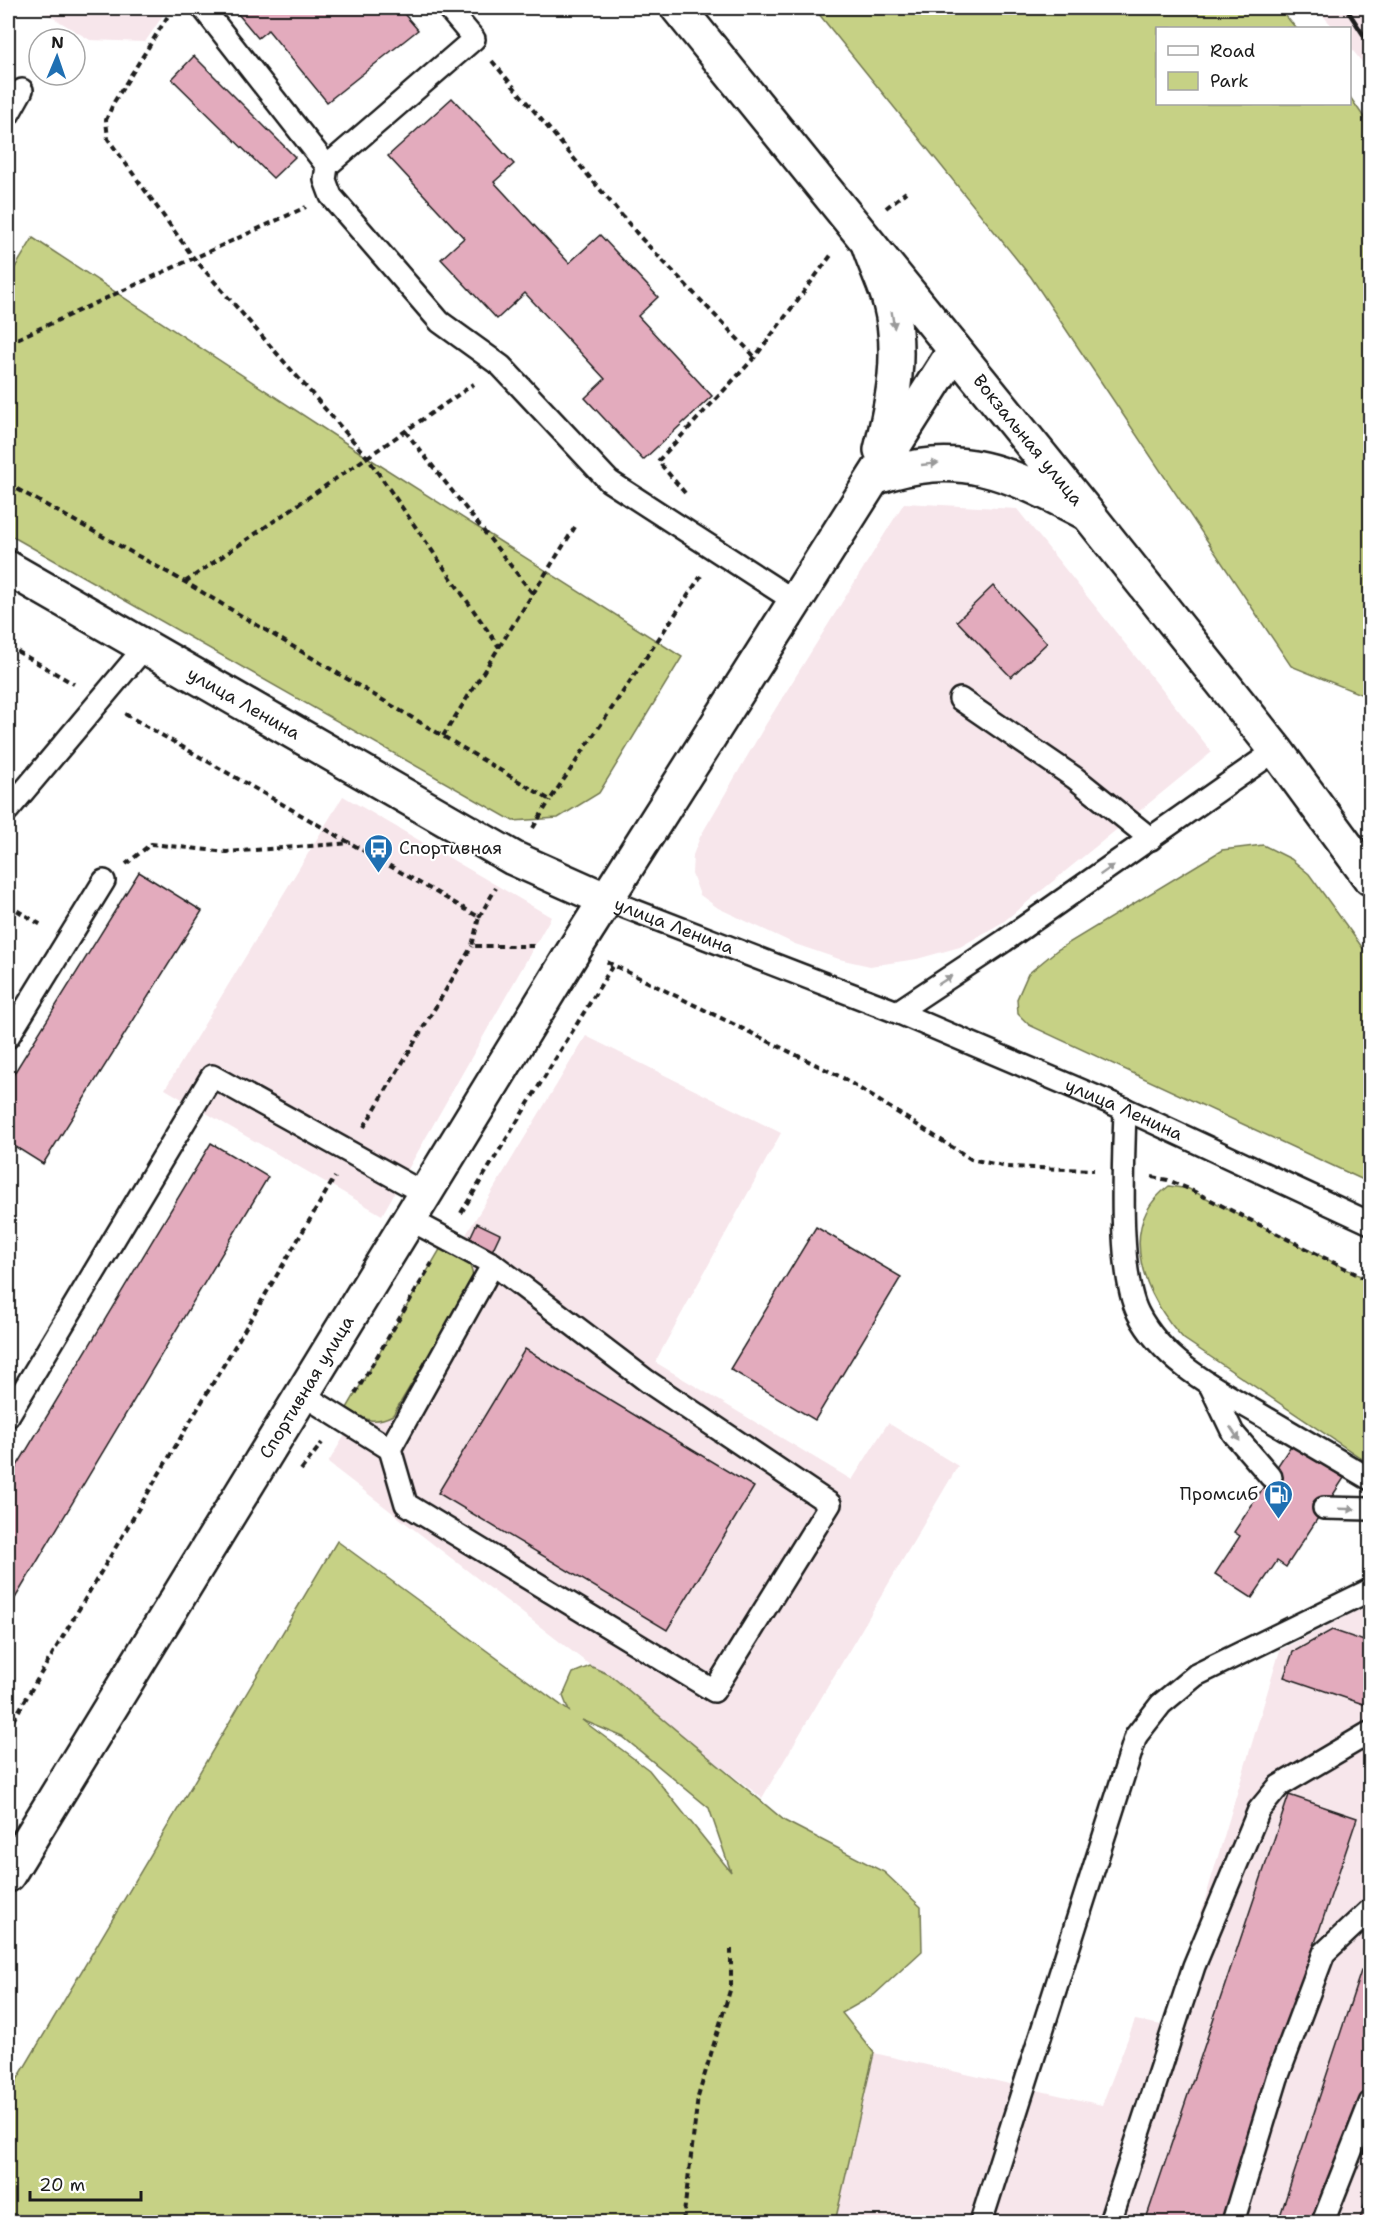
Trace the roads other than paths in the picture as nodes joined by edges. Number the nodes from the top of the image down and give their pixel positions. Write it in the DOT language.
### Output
graph roads {
  1 [pos="203,8"];
  2 [pos="448,8"];
  3 [pos="678,8"];
  4 [pos="22,90"];
  5 [pos="8,115"];
  6 [pos="327,166"];
  7 [pos="863,238"];
  8 [pos="954,351"];
  9 [pos="874,478"];
  10 [pos="1088,514"];
  11 [pos="8,568"];
  12 [pos="796,602"];
  13 [pos="145,647"];
  14 [pos="960,699"];
  15 [pos="1276,750"];
  16 [pos="8,810"];
  17 [pos="1151,839"];
  18 [pos="1371,878"];
  19 [pos="104,881"];
  20 [pos="607,900"];
  21 [pos="897,1012"];
  22 [pos="8,1037"];
  23 [pos="1125,1109"];
  24 [pos="417,1206"];
  25 [pos="1371,1223"];
  26 [pos="493,1264"];
  27 [pos="1210,1385"];
  28 [pos="302,1394"];
  29 [pos="8,1416"];
  30 [pos="390,1449"];
  31 [pos="1270,1477"];
  32 [pos="1371,1479"];
  33 [pos="1324,1508"];
  34 [pos="1371,1509"];
  35 [pos="1371,1590"];
  36 [pos="1370,1736"];
  37 [pos="8,1875"];
  38 [pos="1371,1910"];
  39 [pos="1371,2103"];
  40 [pos="981,2223"];
  41 [pos="1110,2223"];
  42 [pos="1233,2223"];
  43 [pos="1323,2223"];
  1 -- 6 [label="lane"];
  2 -- 6 [label="lane"];
  3 -- 7 [label="main road, Вокзальная улица"];
  4 -- 5 [label="lane"];
  6 -- 12 [label="lane"];
  7 -- 8 [label="main road, Вокзальная улица"];
  7 -- 9 [label="main road, one-way"];
  8 -- 9 [label="main road, Спортивная улица"];
  8 -- 10 [label="main road, Вокзальная улица"];
  9 -- 10 [label="main road, one-way"];
  9 -- 12 [label="main road, Спортивная улица"];
  10 -- 15 [label="main road, Вокзальная улица"];
  11 -- 13 [label="main road, улица Ленина"];
  12 -- 20 [label="main road, Спортивная улица"];
  13 -- 16 [label="lane"];
  13 -- 20 [label="main road, улица Ленина"];
  14 -- 17 [label="lane"];
  15 -- 17 [label="lane"];
  15 -- 18 [label="main road, Вокзальная улица"];
  21 -- 17 [label="lane, one-way"];
  19 -- 22 [label="lane"];
  20 -- 21 [label="lane, улица Ленина"];
  20 -- 24 [label="main road, Спортивная улица"];
  21 -- 23 [label="lane, улица Ленина"];
  23 -- 25 [label="lane, улица Ленина"];
  23 -- 27 [label="lane"];
  24 -- 26 [label="lane"];
  24 -- 28 [label="main road, Спортивная улица"];
  24 -- 29 [label="lane"];
  26 -- 30 [label="lane"];
  26 -- 30 [label="lane"];
  27 -- 31 [label="lane, one-way"];
  27 -- 32 [label="lane"];
  28 -- 30 [label="lane"];
  28 -- 37 [label="main road, Спортивная улица"];
  33 -- 34 [label="lane, one-way"];
  35 -- 40 [label="lane"];
  36 -- 41 [label="lane"];
  38 -- 42 [label="lane"];
  39 -- 43 [label="lane"];
}
